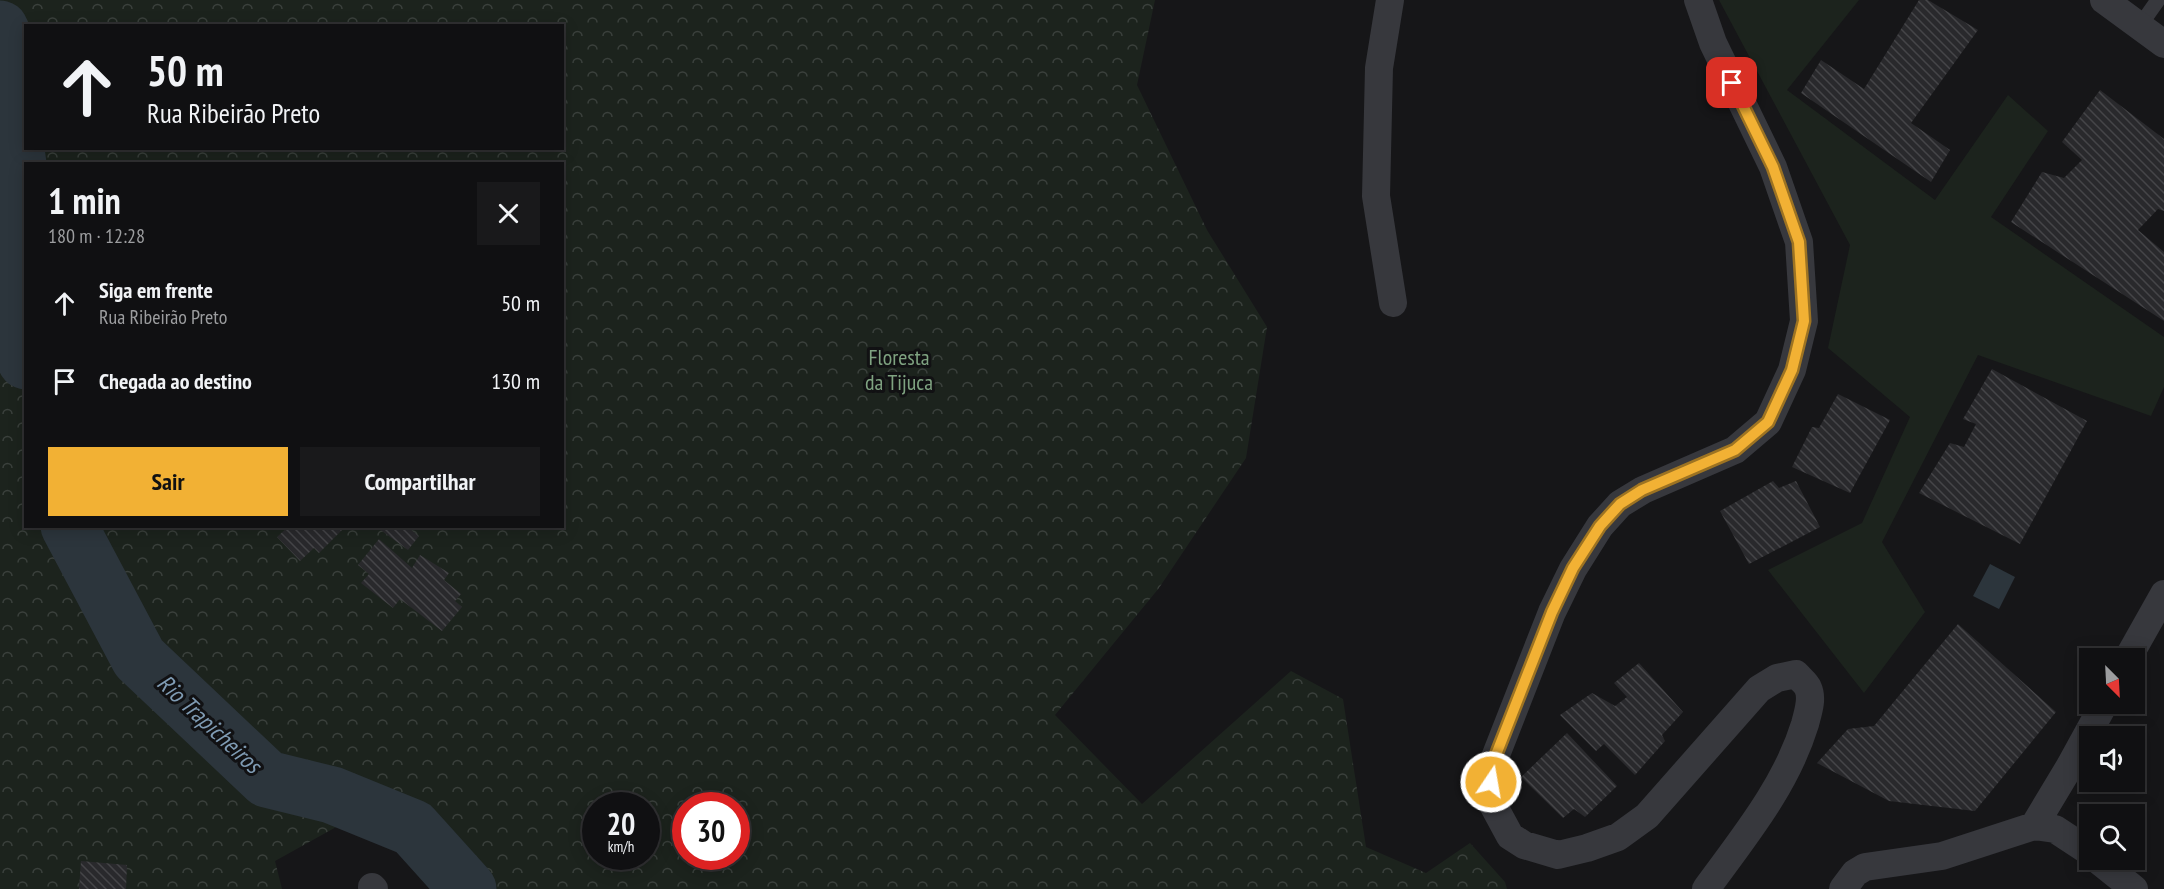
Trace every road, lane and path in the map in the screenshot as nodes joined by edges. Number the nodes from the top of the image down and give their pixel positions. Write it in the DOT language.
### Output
graph roads {
  1 [pos="1390,0"];
  2 [pos="1698,0"];
  3 [pos="2104,0"];
  4 [pos="2158,0"];
  5 [pos="2139,27"];
  6 [pos="2164,44"];
  7 [pos="1393,303"];
  8 [pos="2164,594"];
  9 [pos="2134,648"];
  10 [pos="2099,714"];
  11 [pos="2034,826"];
  12 [pos="2079,845"];
  13 [pos="2110,870"];
  14 [pos="1706,889"];
  15 [pos="1843,889"];
  16 [pos="2134,889"];
  1 -- 7 [label="street"];
  2 -- 14 [label="street"];
  3 -- 5 [label="street"];
  4 -- 5 [label="lane"];
  5 -- 6 [label="street"];
  8 -- 9 [label="street"];
  10 -- 11 [label="street"];
  11 -- 12 [label="street"];
  11 -- 15 [label="street"];
  13 -- 16 [label="street"];
}
